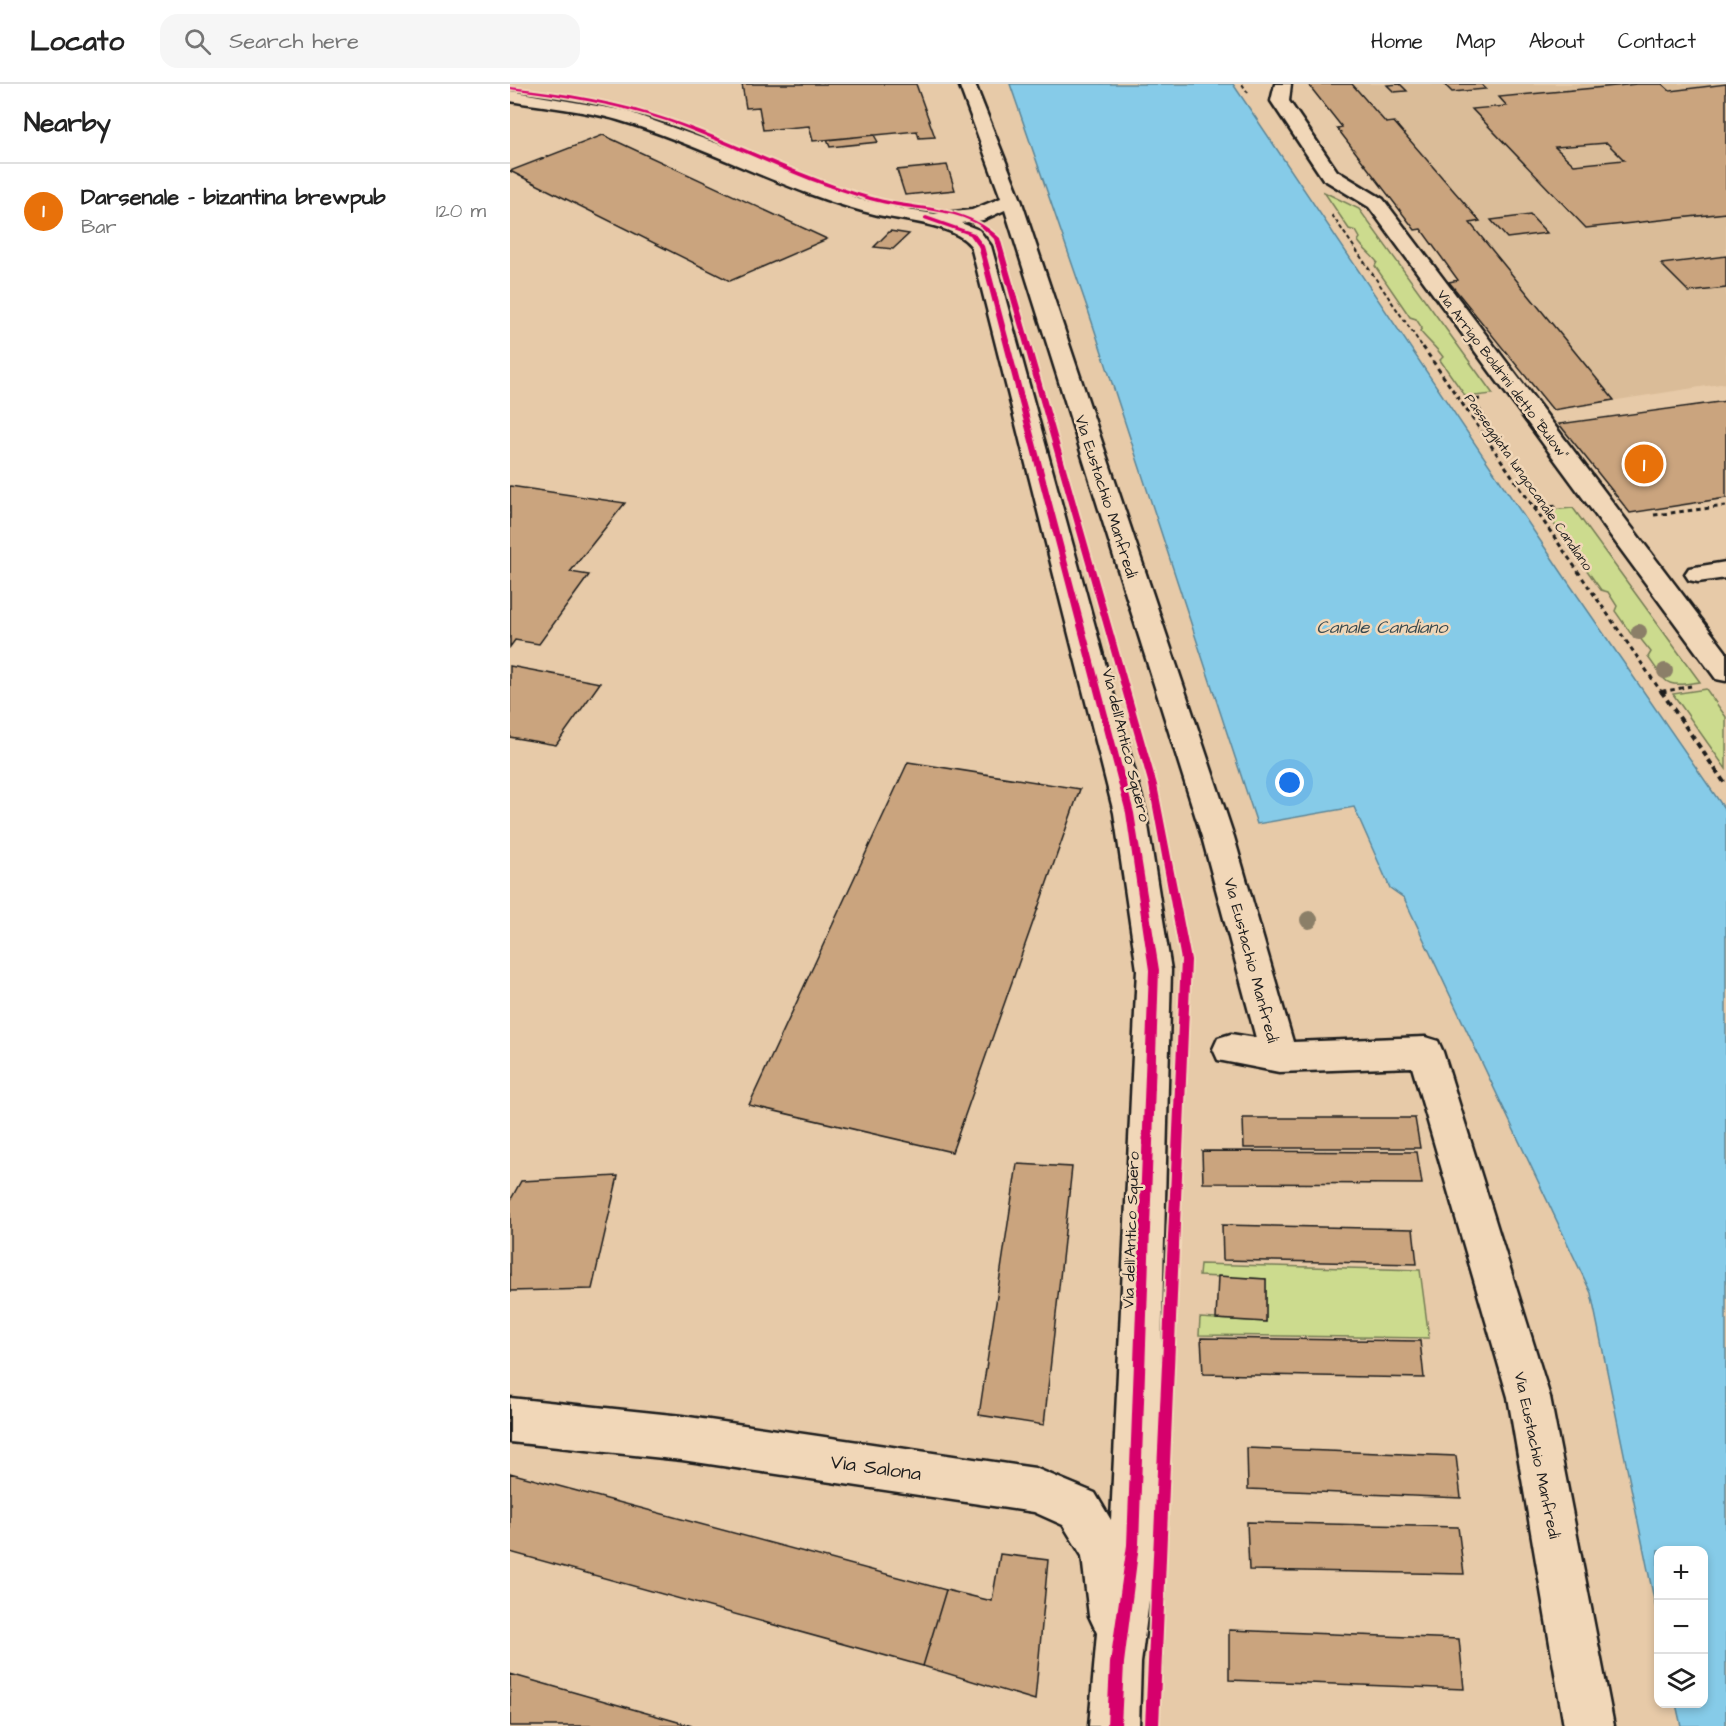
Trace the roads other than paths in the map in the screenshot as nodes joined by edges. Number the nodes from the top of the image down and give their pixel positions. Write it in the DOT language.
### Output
graph roads {
  1 [pos="968,84"];
  2 [pos="1283,84"];
  3 [pos="510,96"];
  4 [pos="1011,200"];
  5 [pos="933,219"];
  6 [pos="1726,570"];
  7 [pos="1698,574"];
  8 [pos="1726,672"];
  9 [pos="1231,1049"];
  10 [pos="1279,1057"];
  11 [pos="510,1420"];
  12 [pos="1117,1663"];
  13 [pos="1114,1726"];
  14 [pos="1589,1726"];
  1 -- 4 [label="street, Via Eustachio Manfredi"];
  2 -- 8 [label="street, Via Arrigo Boldrini detto \"Bulow\""];
  3 -- 5 [label="street, Via dell'Antico Squero"];
  4 -- 5 [label="street"];
  4 -- 10 [label="street, Via Eustachio Manfredi"];
  5 -- 12 [label="street, Via dell'Antico Squero"];
  6 -- 7 [label="street"];
  9 -- 10 [label="street"];
  10 -- 14 [label="street, Via Eustachio Manfredi"];
  11 -- 12 [label="street, Via Salona"];
  12 -- 13 [label="street, Via dell'Antico Squero"];
}
